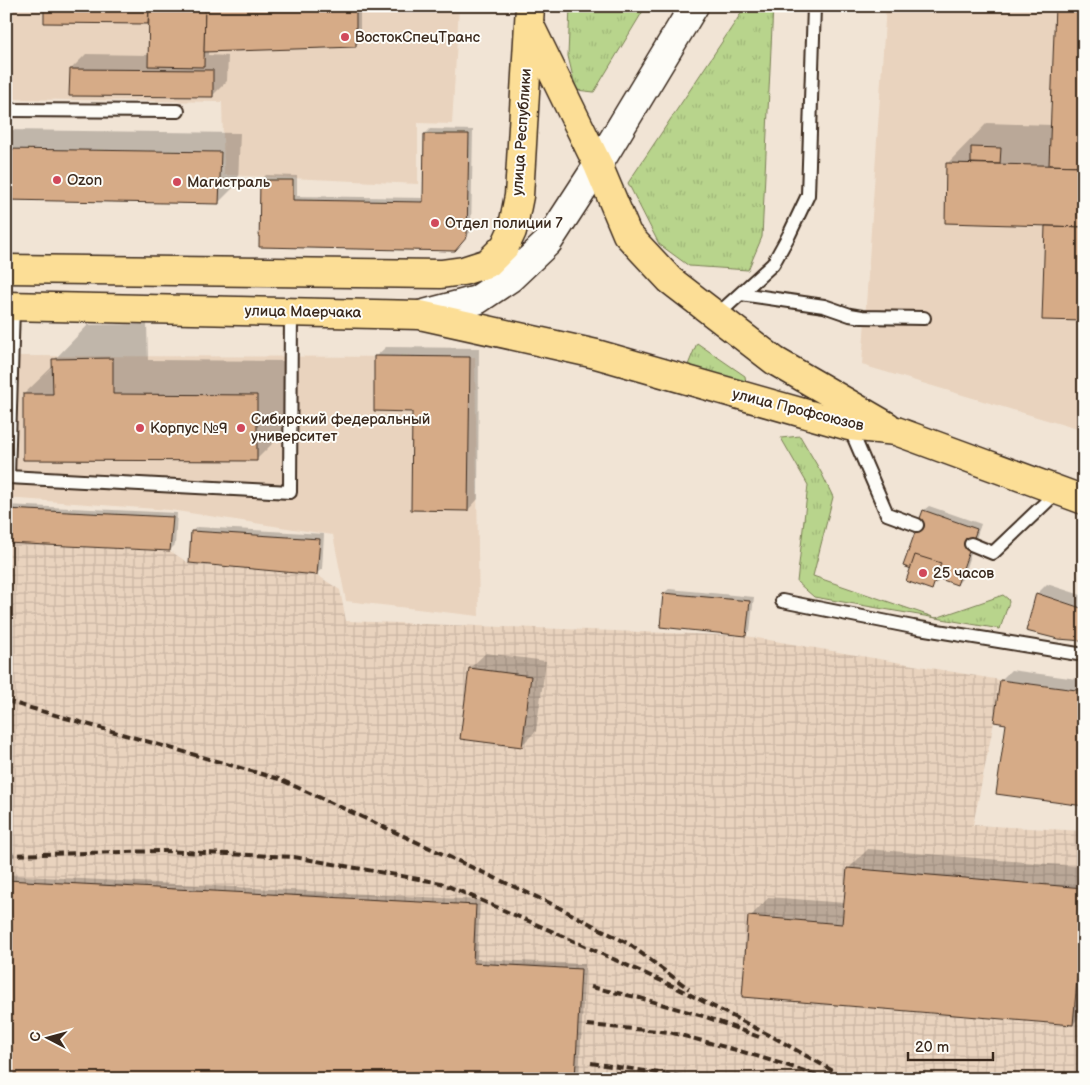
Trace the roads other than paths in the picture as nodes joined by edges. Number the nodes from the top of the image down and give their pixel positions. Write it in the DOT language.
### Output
graph roads {
  1 [pos="694,6"];
  2 [pos="814,6"];
  3 [pos="530,15"];
  4 [pos="6,110"];
  5 [pos="178,111"];
  6 [pos="598,165"];
  7 [pos="6,269"];
  8 [pos="741,294"];
  9 [pos="10,306"];
  10 [pos="291,312"];
  11 [pos="420,315"];
  12 [pos="716,316"];
  13 [pos="924,318"];
  14 [pos="596,354"];
  15 [pos="849,426"];
  16 [pos="896,431"];
  17 [pos="1058,491"];
  18 [pos="1084,500"];
  19 [pos="917,525"];
  20 [pos="971,544"];
  21 [pos="782,601"];
  22 [pos="1084,655"];
  1 -- 6 [label="main road"];
  2 -- 8 [label="lane"];
  3 -- 6 [label="main road"];
  3 -- 7 [label="main road, улица Республики"];
  4 -- 5 [label="lane"];
  6 -- 11 [label="main road"];
  6 -- 12 [label="main road"];
  8 -- 12 [label="lane"];
  8 -- 13 [label="lane"];
  9 -- 10 [label="main road, улица Маерчака"];
  9 -- 10 [label="lane"];
  10 -- 11 [label="main road, улица Маерчака"];
  11 -- 14 [label="main road, улица Маерчака"];
  12 -- 16 [label="main road"];
  14 -- 15 [label="main road, улица Профсоюзов"];
  15 -- 16 [label="main road, улица Профсоюзов"];
  15 -- 19 [label="lane"];
  16 -- 17 [label="main road, улица Профсоюзов"];
  17 -- 18 [label="main road, улица Профсоюзов"];
  17 -- 20 [label="lane"];
  21 -- 22 [label="lane"];
}
